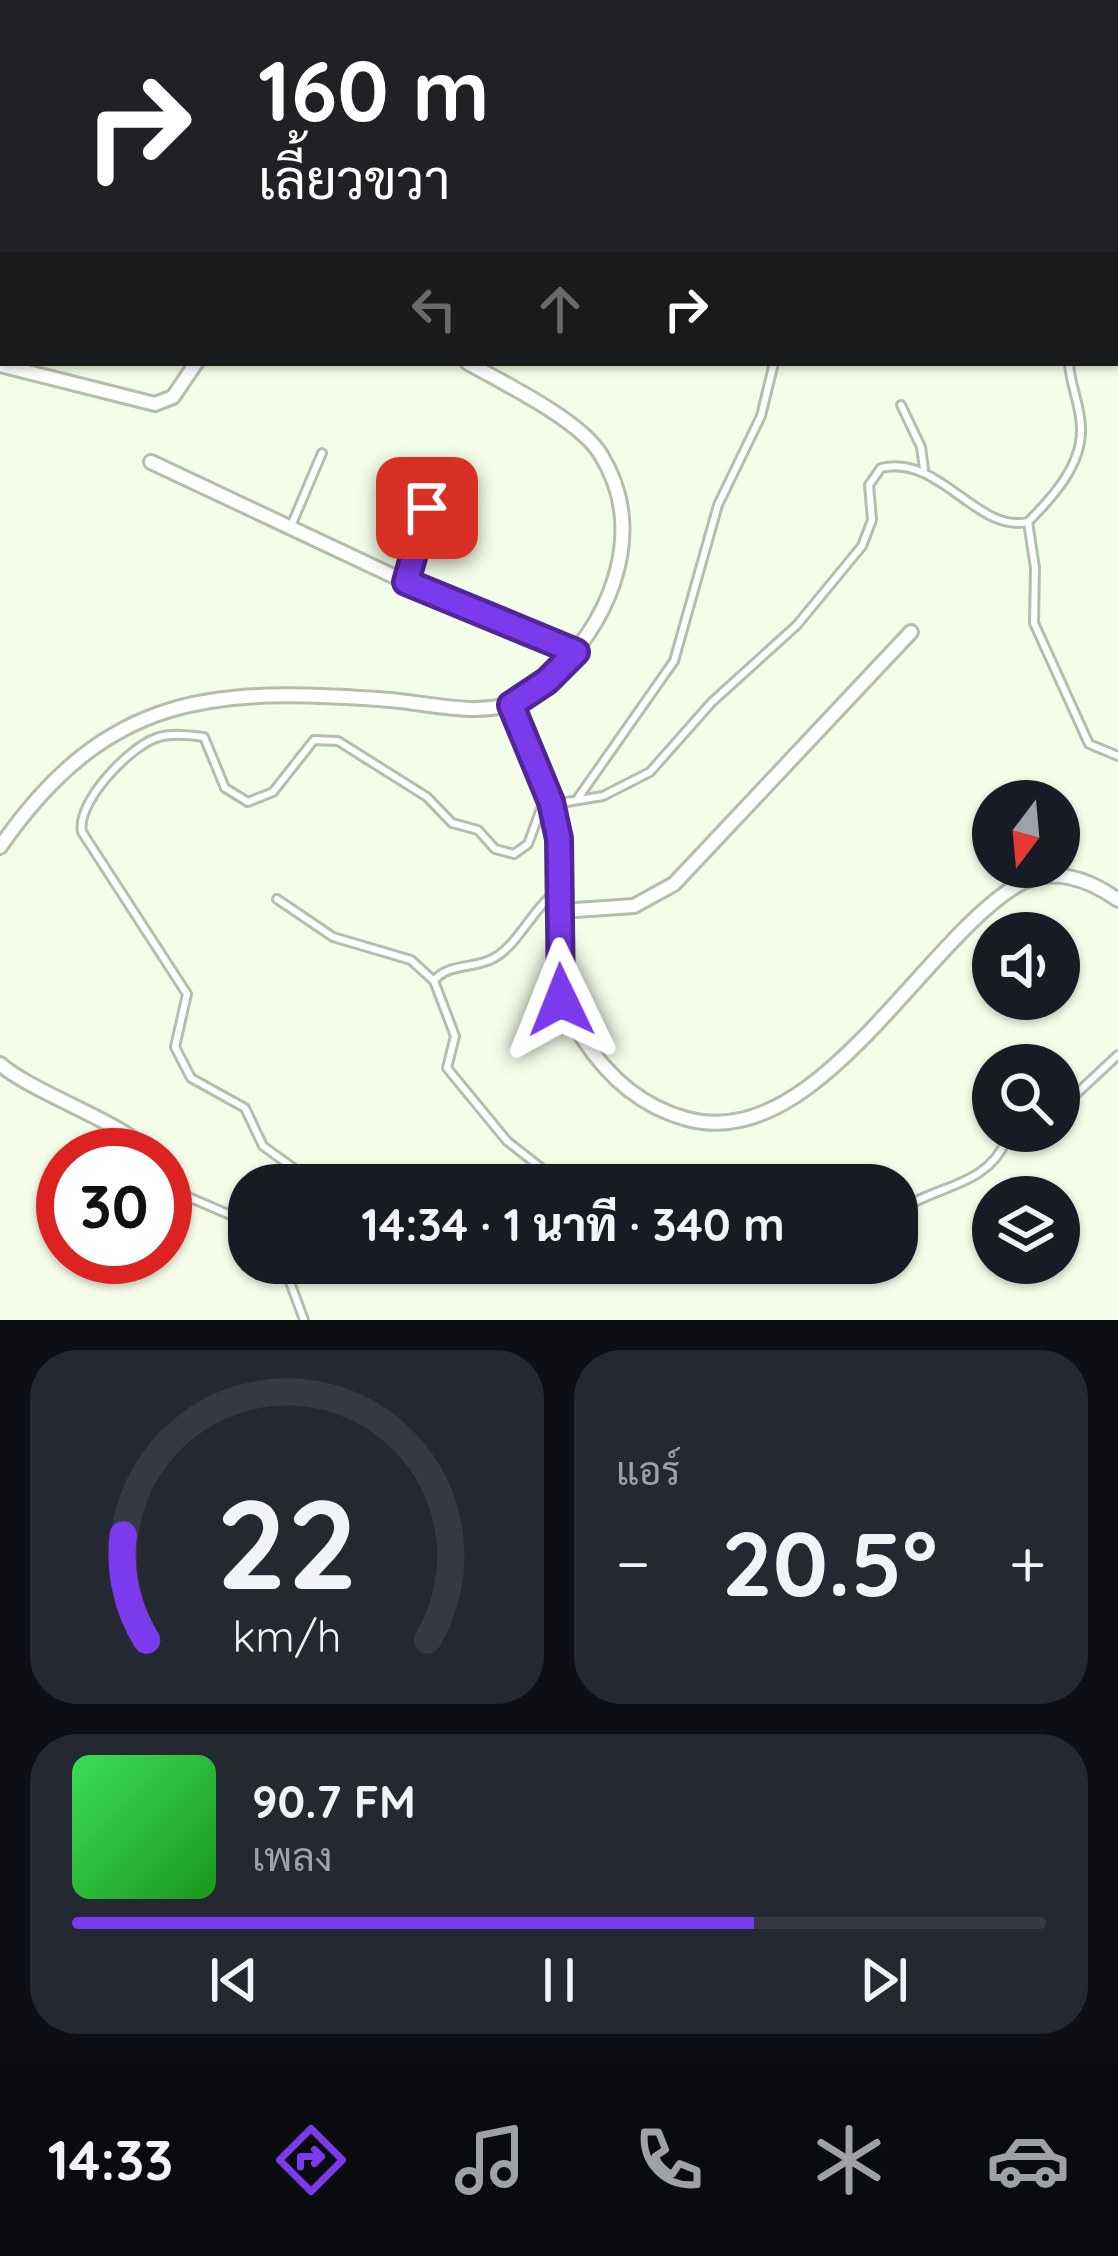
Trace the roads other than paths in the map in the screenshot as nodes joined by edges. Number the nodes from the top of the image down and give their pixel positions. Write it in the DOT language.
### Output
graph roads {
  1 [pos="4,366"];
  2 [pos="194,366"];
  3 [pos="473,366"];
  4 [pos="773,366"];
  5 [pos="1070,366"];
  6 [pos="902,405"];
  7 [pos="322,453"];
  8 [pos="151,462"];
  9 [pos="924,470"];
  10 [pos="427,508"];
  11 [pos="1028,522"];
  12 [pos="291,526"];
  13 [pos="406,582"];
  14 [pos="911,632"];
  15 [pos="576,652"];
  16 [pos="511,705"];
  17 [pos="1118,756"];
  18 [pos="578,799"];
  19 [pos="551,802"];
  20 [pos="0,847"];
  21 [pos="562,888"];
  22 [pos="277,899"];
  23 [pos="1118,900"];
  24 [pos="561,911"];
  25 [pos="434,981"];
  26 [pos="1118,1055"];
  27 [pos="0,1064"];
  28 [pos="1080,1090"];
  29 [pos="113,1128"];
  30 [pos="1001,1152"];
  31 [pos="288,1164"];
  32 [pos="536,1164"];
  33 [pos="192,1198"];
  34 [pos="918,1203"];
  35 [pos="228,1213"];
  36 [pos="291,1284"];
  37 [pos="304,1320"];
  1 -- 2 [label="street"];
  3 -- 15 [label="street"];
  4 -- 18 [label="lane"];
  5 -- 11 [label="lane"];
  6 -- 9 [label="lane"];
  7 -- 12 [label="lane"];
  8 -- 12 [label="street"];
  9 -- 11 [label="lane"];
  9 -- 18 [label="lane"];
  10 -- 13 [label="lane"];
  11 -- 17 [label="lane"];
  12 -- 13 [label="street"];
  13 -- 15 [label="street"];
  14 -- 24 [label="street"];
  15 -- 16 [label="street"];
  16 -- 19 [label="street"];
  16 -- 20 [label="street"];
  18 -- 19 [label="lane"];
  19 -- 21 [label="street"];
  19 -- 31 [label="lane"];
  21 -- 24 [label="street"];
  21 -- 25 [label="lane"];
  22 -- 25 [label="lane"];
  23 -- 24 [label="street"];
  25 -- 32 [label="lane"];
  26 -- 28 [label="lane"];
  27 -- 29 [label="street"];
  30 -- 34 [label="lane"];
  33 -- 35 [label="lane"];
  36 -- 37 [label="lane"];
}
